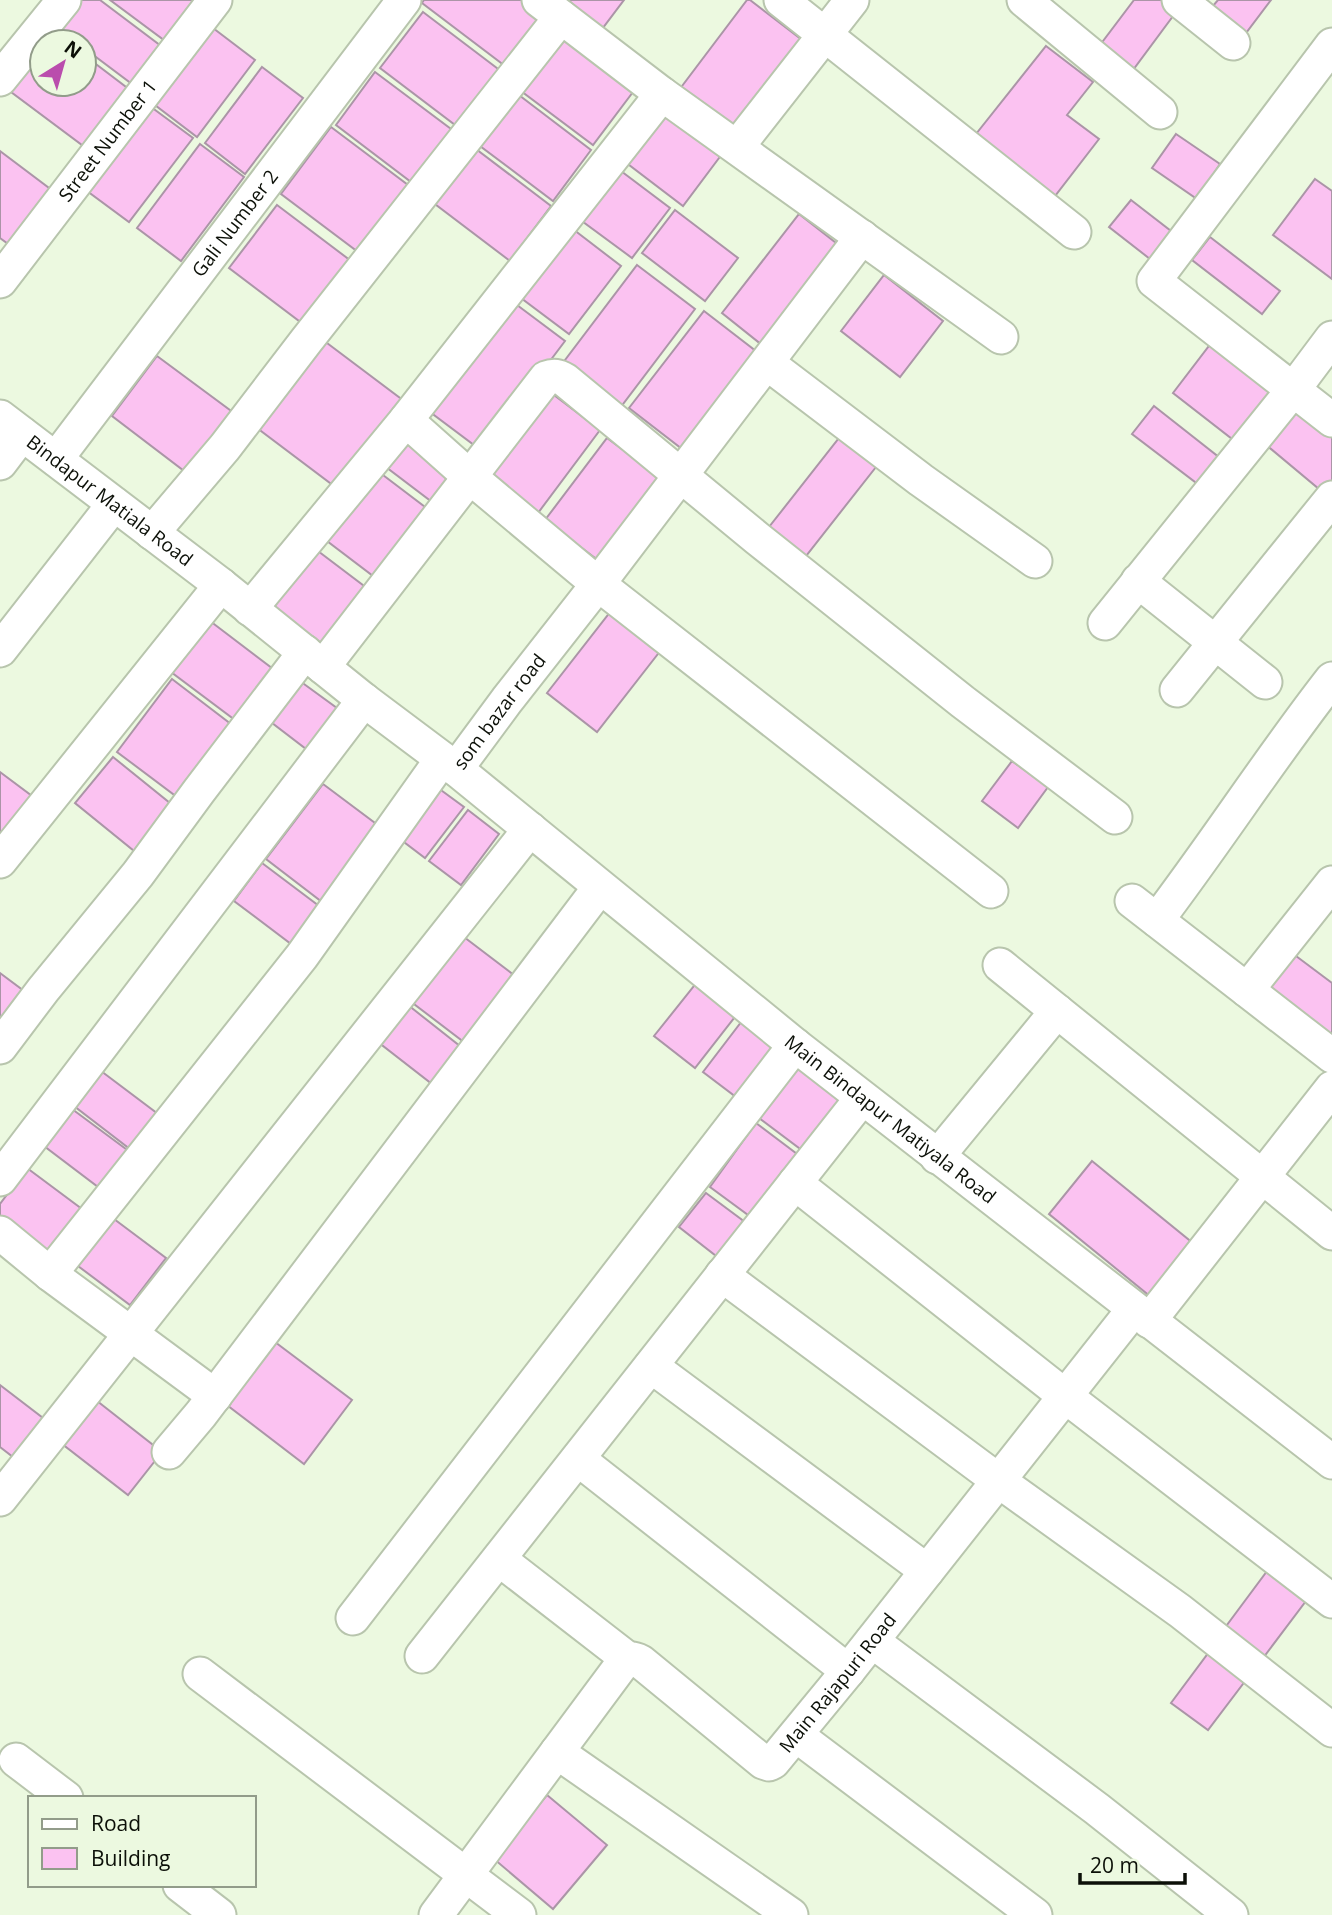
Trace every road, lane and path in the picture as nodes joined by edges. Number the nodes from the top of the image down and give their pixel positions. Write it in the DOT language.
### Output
graph roads {
  1 [pos="64,0"];
  2 [pos="215,0"];
  3 [pos="404,0"];
  4 [pos="781,0"];
  5 [pos="852,0"];
  6 [pos="1024,0"];
  7 [pos="1179,0"];
  8 [pos="550,9"];
  9 [pos="825,34"];
  10 [pos="1233,43"];
  11 [pos="1332,46"];
  12 [pos="0,79"];
  13 [pos="662,94"];
  14 [pos="1160,112"];
  15 [pos="737,147"];
  16 [pos="1074,232"];
  17 [pos="862,237"];
  18 [pos="0,281"];
  19 [pos="1001,337"];
  20 [pos="1332,338"];
  21 [pos="767,363"];
  22 [pos="1293,390"];
  23 [pos="406,420"];
  24 [pos="1332,420"];
  25 [pos="11,425"];
  26 [pos="60,453"];
  27 [pos="0,463"];
  28 [pos="682,475"];
  29 [pos="470,477"];
  30 [pos="1332,498"];
  31 [pos="114,504"];
  32 [pos="152,533"];
  33 [pos="1035,561"];
  34 [pos="1138,581"];
  35 [pos="598,584"];
  36 [pos="220,585"];
  37 [pos="250,609"];
  38 [pos="1105,624"];
  39 [pos="1216,642"];
  40 [pos="0,650"];
  41 [pos="314,660"];
  42 [pos="1332,679"];
  43 [pos="1265,682"];
  44 [pos="1177,690"];
  45 [pos="364,700"];
  46 [pos="449,764"];
  47 [pos="1115,817"];
  48 [pos="530,829"];
  49 [pos="0,861"];
  50 [pos="1332,883"];
  51 [pos="600,887"];
  52 [pos="991,891"];
  53 [pos="1000,965"];
  54 [pos="1247,990"];
  55 [pos="1057,1011"];
  56 [pos="794,1045"];
  57 [pos="0,1047"];
  58 [pos="1332,1056"];
  59 [pos="1332,1088"];
  60 [pos="862,1098"];
  61 [pos="937,1157"];
  62 [pos="1262,1178"];
  63 [pos="0,1179"];
  64 [pos="795,1183"];
  65 [pos="0,1233"];
  66 [pos="1332,1233"];
  67 [pos="50,1274"];
  68 [pos="722,1275"];
  69 [pos="1142,1315"];
  70 [pos="131,1334"];
  71 [pos="651,1366"];
  72 [pos="215,1396"];
  73 [pos="1065,1396"];
  74 [pos="169,1452"];
  75 [pos="578,1458"];
  76 [pos="1332,1462"];
  77 [pos="999,1480"];
  78 [pos="0,1499"];
  79 [pos="499,1559"];
  80 [pos="927,1572"];
  81 [pos="1332,1601"];
  82 [pos="353,1618"];
  83 [pos="872,1641"];
  84 [pos="422,1656"];
  85 [pos="628,1659"];
  86 [pos="848,1671"];
  87 [pos="200,1674"];
  88 [pos="1332,1730"];
  89 [pos="796,1735"];
  90 [pos="557,1752"];
  91 [pos="16,1760"];
  92 [pos="63,1796"];
  93 [pos="466,1873"];
  94 [pos="183,1887"];
  95 [pos="219,1915"];
  96 [pos="436,1915"];
  97 [pos="519,1915"];
  98 [pos="791,1915"];
  99 [pos="1035,1915"];
  100 [pos="1231,1915"];
  1 -- 12 [label="street"];
  2 -- 18 [label="street, Street Number 1"];
  3 -- 26 [label="street, Gali Number 2"];
  4 -- 9 [label="street"];
  5 -- 9 [label="street"];
  6 -- 14 [label="street"];
  7 -- 10 [label="street"];
  8 -- 13 [label="street"];
  8 -- 32 [label="street"];
  9 -- 15 [label="street"];
  9 -- 16 [label="street"];
  11 -- 22 [label="street"];
  13 -- 15 [label="street"];
  13 -- 23 [label="street"];
  15 -- 17 [label="street"];
  17 -- 19 [label="street"];
  17 -- 21 [label="street, som bazar road"];
  20 -- 22 [label="street"];
  21 -- 28 [label="street, som bazar road"];
  21 -- 33 [label="street"];
  22 -- 24 [label="street"];
  22 -- 34 [label="street"];
  23 -- 29 [label="street"];
  23 -- 37 [label="street"];
  25 -- 26 [label="street, Bindapur Matiala Road"];
  25 -- 27 [label="street"];
  26 -- 31 [label="street, Bindapur Matiala Road"];
  28 -- 29 [label="street"];
  28 -- 35 [label="street, som bazar road"];
  28 -- 47 [label="street"];
  29 -- 35 [label="street"];
  29 -- 41 [label="street"];
  30 -- 39 [label="street"];
  31 -- 32 [label="street, Bindapur Matiala Road"];
  31 -- 40 [label="street"];
  32 -- 36 [label="street, Bindapur Matiala Road"];
  34 -- 38 [label="street"];
  34 -- 39 [label="street"];
  35 -- 46 [label="street, som bazar road"];
  35 -- 52 [label="street"];
  36 -- 37 [label="street, som bazar road"];
  36 -- 49 [label="street"];
  37 -- 41 [label="street, som bazar road"];
  39 -- 43 [label="street"];
  39 -- 44 [label="street"];
  41 -- 45 [label="street, som bazar road"];
  41 -- 57 [label="street"];
  42 -- 54 [label="street"];
  45 -- 46 [label="street, som bazar road"];
  45 -- 63 [label="street"];
  46 -- 48 [label="street, Main Bindapur Matiyala Road"];
  46 -- 67 [label="street"];
  48 -- 51 [label="street, Main Bindapur Matiyala Road"];
  48 -- 70 [label="street"];
  50 -- 54 [label="street"];
  51 -- 56 [label="street, Main Bindapur Matiyala Road"];
  51 -- 72 [label="street"];
  53 -- 55 [label="street"];
  54 -- 58 [label="street"];
  55 -- 61 [label="street"];
  55 -- 62 [label="street"];
  56 -- 60 [label="street, Main Bindapur Matiyala Road"];
  56 -- 82 [label="street"];
  59 -- 62 [label="street, Main Rajapuri Road"];
  60 -- 61 [label="street, Main Bindapur Matiyala Road"];
  60 -- 64 [label="street"];
  61 -- 69 [label="street, Main Bindapur Matiyala Road"];
  62 -- 66 [label="street"];
  62 -- 69 [label="street, Main Rajapuri Road"];
  64 -- 68 [label="street"];
  64 -- 73 [label="street"];
  65 -- 67 [label="street"];
  67 -- 70 [label="street"];
  68 -- 71 [label="street"];
  68 -- 77 [label="street"];
  69 -- 73 [label="street, Main Rajapuri Road"];
  69 -- 76 [label="street, Main Bindapur Matiyala Road"];
  70 -- 72 [label="street"];
  70 -- 78 [label="street"];
  71 -- 75 [label="street"];
  71 -- 80 [label="street"];
  72 -- 74 [label="street"];
  73 -- 77 [label="street, Main Rajapuri Road"];
  73 -- 81 [label="street"];
  75 -- 79 [label="street"];
  75 -- 86 [label="street"];
  77 -- 80 [label="street, Main Rajapuri Road"];
  77 -- 88 [label="street"];
  79 -- 84 [label="street"];
  79 -- 85 [label="street, Main Rajapuri Road"];
  80 -- 83 [label="street, Main Rajapuri Road"];
  83 -- 86 [label="street, Main Rajapuri Road"];
  83 -- 100 [label="street"];
  85 -- 89 [label="street, Main Rajapuri Road"];
  85 -- 90 [label="street"];
  86 -- 89 [label="street, Main Rajapuri Road"];
  87 -- 93 [label="street"];
  89 -- 99 [label="street"];
  90 -- 93 [label="street"];
  90 -- 98 [label="street"];
  91 -- 92 [label="street"];
  93 -- 96 [label="street"];
  93 -- 97 [label="street"];
  94 -- 95 [label="street"];
}
